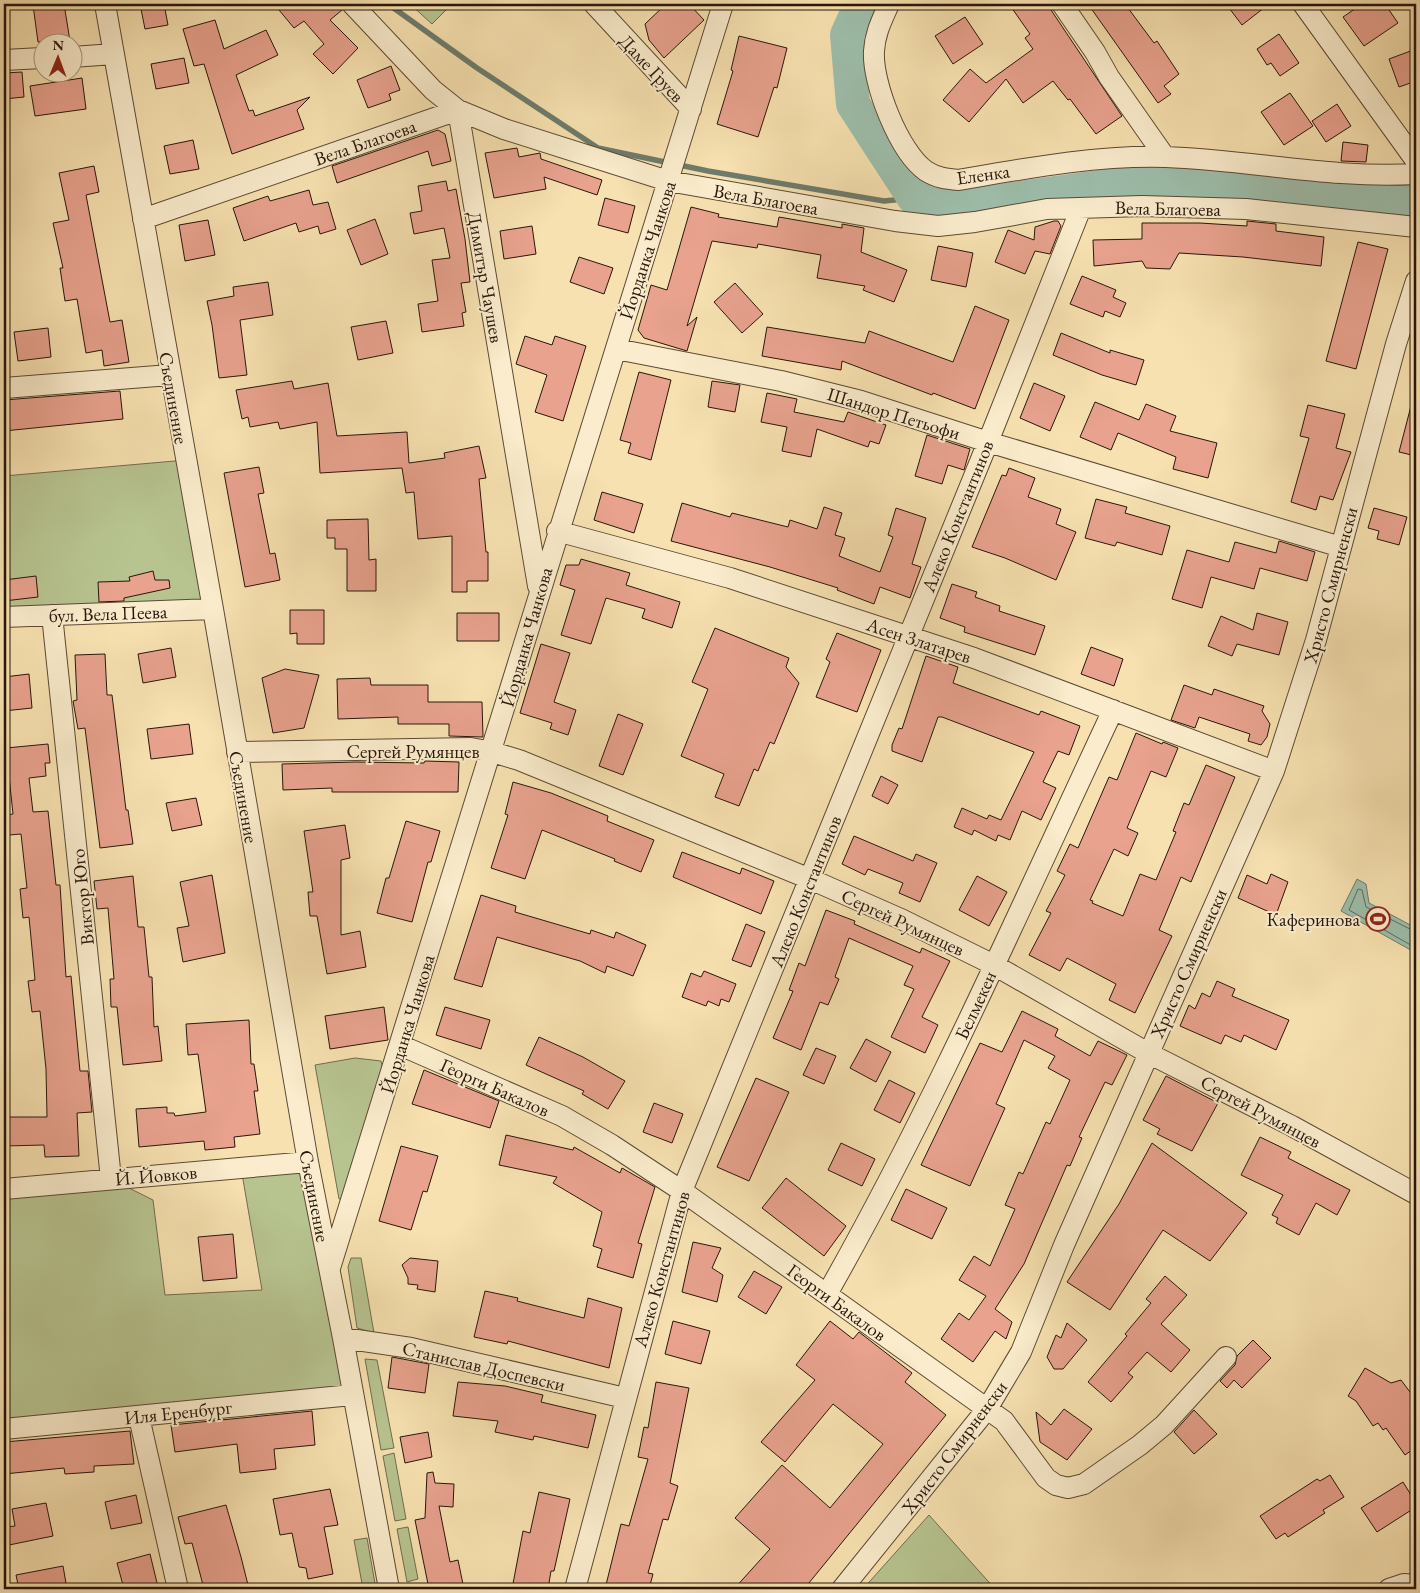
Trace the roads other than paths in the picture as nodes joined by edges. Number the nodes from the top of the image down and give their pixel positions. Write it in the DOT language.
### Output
graph roads {
  1 [pos="105,4"];
  2 [pos="352,4"];
  3 [pos="594,4"];
  4 [pos="723,4"];
  5 [pos="889,4"];
  6 [pos="1062,4"];
  7 [pos="1303,4"];
  8 [pos="114,54"];
  9 [pos="82,56"];
  10 [pos="32,59"];
  11 [pos="4,60"];
  12 [pos="691,109"];
  13 [pos="458,110"];
  14 [pos="1165,157"];
  15 [pos="1416,161"];
  16 [pos="1416,174"];
  17 [pos="670,175"];
  18 [pos="1081,208"];
  19 [pos="143,219"];
  20 [pos="1416,227"];
  21 [pos="1416,281"];
  22 [pos="616,349"];
  23 [pos="170,376"];
  24 [pos="4,388"];
  25 [pos="988,442"];
  26 [pos="557,531"];
  27 [pos="1341,547"];
  28 [pos="539,593"];
  29 [pos="213,608"];
  30 [pos="52,615"];
  31 [pos="4,617"];
  32 [pos="908,636"];
  33 [pos="1113,710"];
  34 [pos="237,752"];
  35 [pos="492,752"];
  36 [pos="1274,771"];
  37 [pos="810,879"];
  38 [pos="994,965"];
  39 [pos="400,1045"];
  40 [pos="1148,1053"];
  41 [pos="308,1162"];
  42 [pos="111,1179"];
  43 [pos="4,1189"];
  44 [pos="682,1191"];
  45 [pos="1416,1194"];
  46 [pos="329,1270"];
  47 [pos="827,1294"];
  48 [pos="343,1338"];
  49 [pos="1226,1357"];
  50 [pos="352,1394"];
  51 [pos="625,1398"];
  52 [pos="987,1409"];
  53 [pos="139,1417"];
  54 [pos="4,1429"];
  55 [pos="1416,1585"];
  56 [pos="178,1589"];
  57 [pos="389,1589"];
  58 [pos="575,1589"];
  59 [pos="842,1589"];
  60 [pos="1389,1589"];
  1 -- 8 [label="street, Съединение"];
  2 -- 13 [label="street"];
  3 -- 12 [label="street, Даме Груев"];
  4 -- 12 [label="street, Йорданка Чанкова"];
  5 -- 14 [label="street, Еленка"];
  6 -- 14 [label="street"];
  7 -- 15 [label="street"];
  8 -- 9 [label="street"];
  8 -- 19 [label="street, Съединение"];
  10 -- 11 [label="street"];
  12 -- 17 [label="street, Йорданка Чанкова"];
  13 -- 17 [label="street, Вела Благоева"];
  13 -- 19 [label="street, Вела Благоева"];
  13 -- 28 [label="street, Димитър Чаушев"];
  14 -- 16 [label="street, Еленка"];
  17 -- 18 [label="street, Вела Благоева"];
  17 -- 22 [label="street, Йорданка Чанкова"];
  18 -- 20 [label="street, Вела Благоева"];
  18 -- 25 [label="street, Алеко Константинов"];
  19 -- 23 [label="street, Съединение"];
  21 -- 27 [label="street, Христо Смирненски"];
  22 -- 25 [label="street, Шандор Петьофи"];
  22 -- 26 [label="street, Йорданка Чанкова"];
  23 -- 24 [label="street"];
  23 -- 29 [label="street, Съединение"];
  25 -- 27 [label="street, Шандор Петьофи"];
  25 -- 32 [label="street, Алеко Константинов"];
  26 -- 28 [label="street, Йорданка Чанкова"];
  26 -- 32 [label="street, Асен Златарев"];
  27 -- 36 [label="street, Христо Смирненски"];
  28 -- 35 [label="street, Йорданка Чанкова"];
  29 -- 30 [label="street, бул. Вела Пеева"];
  29 -- 34 [label="street, Съединение"];
  30 -- 31 [label="street, бул. Вела Пеева"];
  30 -- 42 [label="street, Виктор Юго"];
  32 -- 33 [label="street, Асен Златарев"];
  32 -- 37 [label="street, Алеко Константинов"];
  33 -- 36 [label="street, Асен Златарев"];
  33 -- 38 [label="street, Белмекен"];
  34 -- 35 [label="street, Сергей Румянцев"];
  34 -- 41 [label="street, Съединение"];
  35 -- 37 [label="street, Сергей Румянцев"];
  35 -- 39 [label="street, Йорданка Чанкова"];
  36 -- 40 [label="street, Христо Смирненски"];
  37 -- 38 [label="street, Сергей Румянцев"];
  37 -- 44 [label="street, Алеко Константинов"];
  38 -- 40 [label="street, Сергей Румянцев"];
  38 -- 47 [label="street, Белмекен"];
  39 -- 44 [label="street, Георги Бакалов"];
  39 -- 46 [label="street, Йорданка Чанкова"];
  40 -- 45 [label="street, Сергей Румянцев"];
  40 -- 52 [label="street, Христо Смирненски"];
  41 -- 42 [label="street, Й. Йовков"];
  41 -- 46 [label="street, Съединение"];
  42 -- 43 [label="street, Й. Йовков"];
  44 -- 47 [label="street, Георги Бакалов"];
  44 -- 51 [label="street, Алеко Константинов"];
  46 -- 48 [label="street, Съединение"];
  47 -- 52 [label="street, Георги Бакалов"];
  48 -- 50 [label="street, Съединение"];
  48 -- 51 [label="street, Станислав Доспевски"];
  49 -- 52 [label="street, Георги Бакалов"];
  50 -- 53 [label="street, Иля Еренбург"];
  50 -- 57 [label="street, Съединение"];
  51 -- 58 [label="street, Алеко Константинов"];
  52 -- 59 [label="street, Христо Смирненски"];
  53 -- 54 [label="street, Иля Еренбург"];
  53 -- 56 [label="street"];
  55 -- 60 [label="street"];
}
